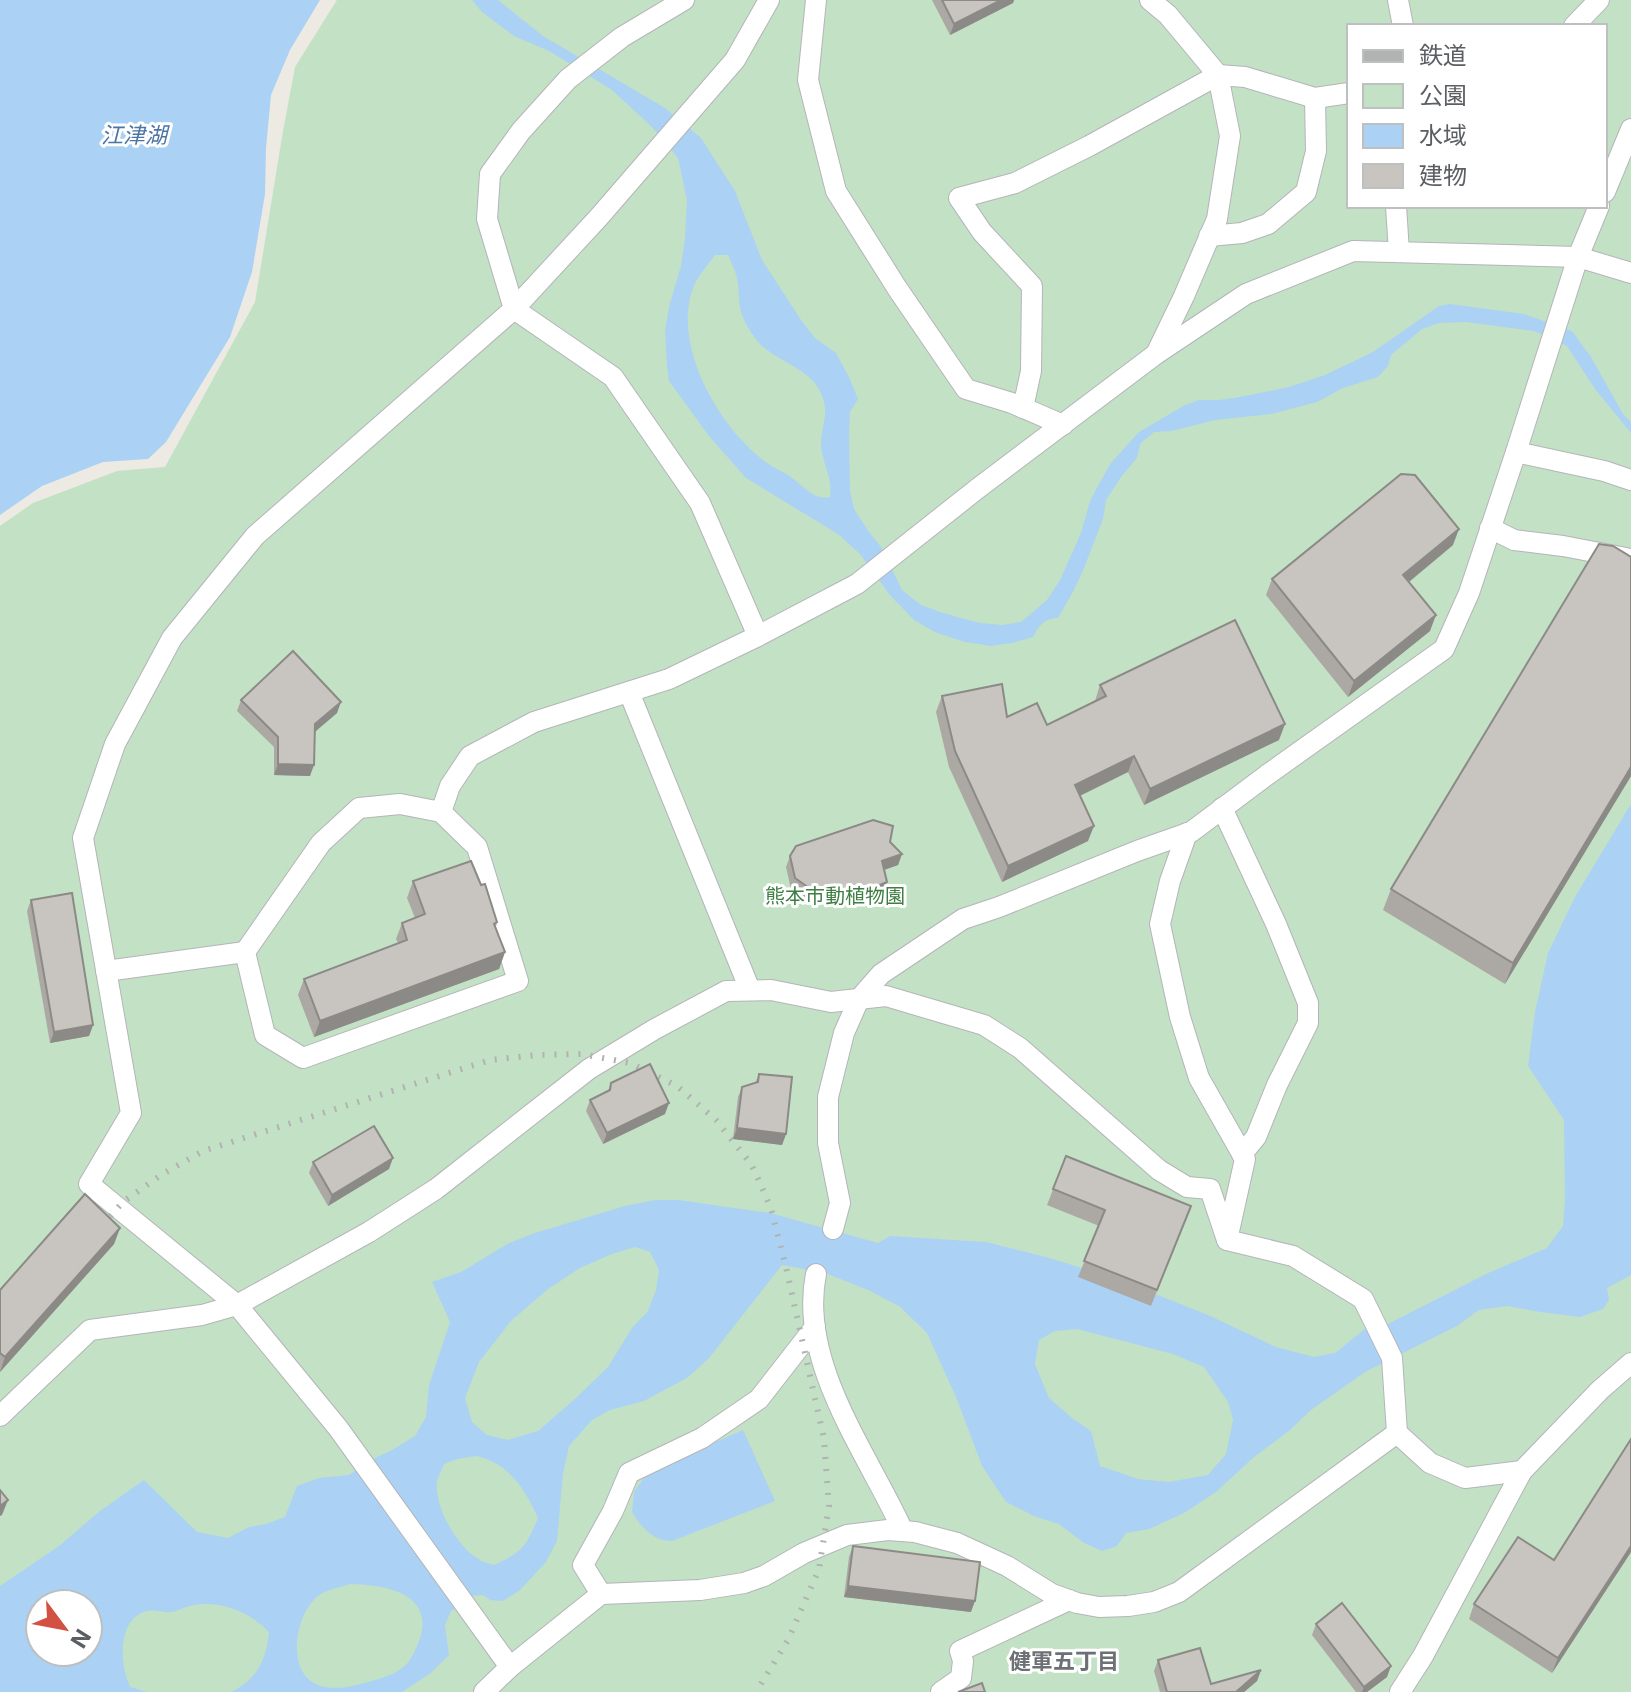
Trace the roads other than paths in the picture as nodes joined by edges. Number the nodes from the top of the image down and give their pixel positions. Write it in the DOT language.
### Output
graph roads {
  1 [pos="684,0"];
  2 [pos="769,0"];
  3 [pos="816,0"];
  4 [pos="1150,0"];
  5 [pos="1398,0"];
  6 [pos="1599,0"];
  7 [pos="1403,24"];
  8 [pos="1576,24"];
  9 [pos="1218,75"];
  10 [pos="1347,93"];
  11 [pos="1315,98"];
  12 [pos="1631,129"];
  13 [pos="1607,187"];
  14 [pos="1396,208"];
  15 [pos="1598,208"];
  16 [pos="1209,236"];
  17 [pos="1399,252"];
  18 [pos="1578,257"];
  19 [pos="1631,273"];
  20 [pos="514,309"];
  21 [pos="1156,354"];
  22 [pos="1023,408"];
  23 [pos="1063,425"];
  24 [pos="1516,452"];
  25 [pos="1631,480"];
  26 [pos="1490,528"];
  27 [pos="1631,560"];
  28 [pos="758,636"];
  29 [pos="629,692"];
  30 [pos="1222,808"];
  31 [pos="441,812"];
  32 [pos="1187,833"];
  33 [pos="245,952"];
  34 [pos="106,971"];
  35 [pos="750,990"];
  36 [pos="859,999"];
  37 [pos="1242,1154"];
  38 [pos="833,1229"];
  39 [pos="1227,1240"];
  40 [pos="816,1274"];
  41 [pos="237,1305"];
  42 [pos="815,1327"];
  43 [pos="1631,1363"];
  44 [pos="0,1416"];
  45 [pos="1397,1433"];
  46 [pos="1522,1471"];
  47 [pos="903,1531"];
  48 [pos="601,1594"];
  49 [pos="1069,1600"];
  50 [pos="510,1667"];
  51 [pos="484,1692"];
  52 [pos="941,1692"];
  53 [pos="1400,1692"];
  1 -- 20 [label="lane"];
  2 -- 20 [label="lane"];
  3 -- 22 [label="lane"];
  4 -- 9 [label="lane"];
  5 -- 7 [label="lane"];
  6 -- 8 [label="lane"];
  9 -- 11 [label="lane"];
  9 -- 16 [label="lane"];
  9 -- 22 [label="lane"];
  10 -- 11 [label="lane"];
  11 -- 16 [label="lane"];
  12 -- 13 [label="lane"];
  14 -- 17 [label="lane"];
  15 -- 18 [label="lane"];
  16 -- 21 [label="lane"];
  17 -- 18 [label="lane"];
  17 -- 21 [label="lane"];
  18 -- 19 [label="lane"];
  18 -- 24 [label="lane"];
  20 -- 28 [label="lane"];
  20 -- 34 [label="lane"];
  21 -- 23 [label="lane"];
  22 -- 23 [label="lane"];
  23 -- 28 [label="lane"];
  24 -- 25 [label="lane"];
  24 -- 26 [label="lane"];
  26 -- 27 [label="lane"];
  26 -- 30 [label="lane"];
  28 -- 29 [label="lane"];
  29 -- 31 [label="lane"];
  29 -- 35 [label="lane"];
  30 -- 32 [label="lane"];
  30 -- 37 [label="lane"];
  31 -- 33 [label="lane"];
  31 -- 33 [label="lane"];
  32 -- 36 [label="lane"];
  32 -- 37 [label="lane"];
  33 -- 34 [label="lane"];
  34 -- 41 [label="lane"];
  35 -- 36 [label="lane"];
  35 -- 41 [label="lane"];
  36 -- 38 [label="lane"];
  36 -- 39 [label="lane"];
  37 -- 39 [label="lane"];
  39 -- 45 [label="lane"];
  40 -- 42 [label="lane"];
  41 -- 44 [label="lane"];
  41 -- 50 [label="lane"];
  42 -- 47 [label="lane"];
  42 -- 48 [label="lane"];
  43 -- 46 [label="lane"];
  45 -- 46 [label="lane"];
  45 -- 49 [label="lane"];
  46 -- 53 [label="lane"];
  47 -- 48 [label="lane"];
  47 -- 49 [label="lane"];
  48 -- 50 [label="lane"];
  49 -- 52 [label="lane"];
  50 -- 51 [label="lane"];
}
